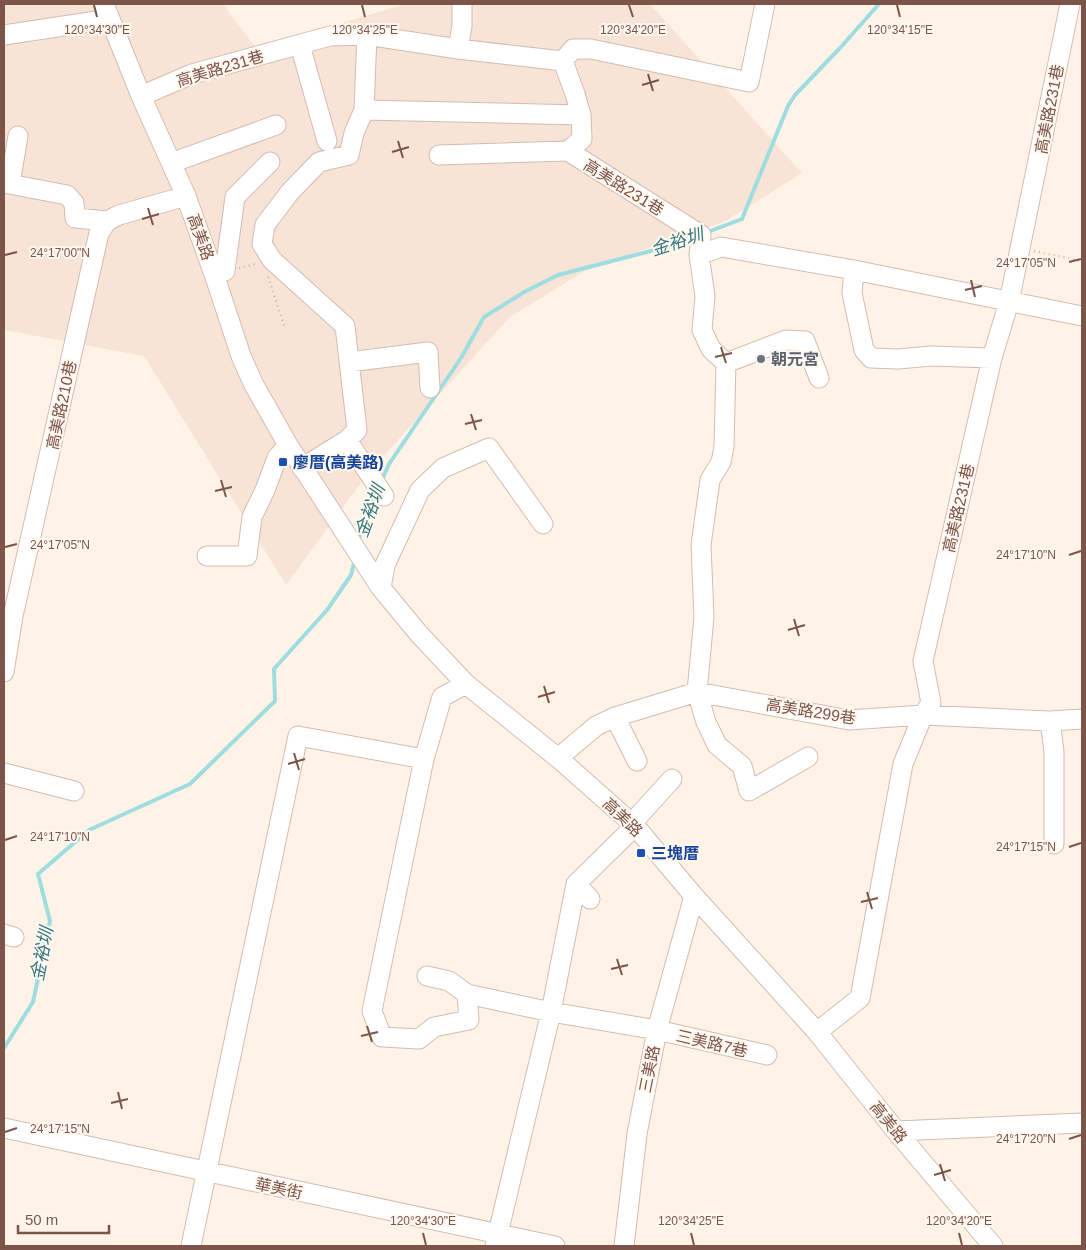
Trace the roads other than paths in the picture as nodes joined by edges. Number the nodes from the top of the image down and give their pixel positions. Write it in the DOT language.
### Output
graph roads {
  1 [pos="462,4"];
  2 [pos="765,4"];
  3 [pos="1070,4"];
  4 [pos="107,12"];
  5 [pos="4,35"];
  6 [pos="367,35"];
  7 [pos="300,45"];
  8 [pos="458,49"];
  9 [pos="563,61"];
  10 [pos="141,96"];
  11 [pos="364,110"];
  12 [pos="581,114"];
  13 [pos="276,125"];
  14 [pos="18,136"];
  15 [pos="327,141"];
  16 [pos="568,151"];
  17 [pos="439,155"];
  18 [pos="270,162"];
  19 [pos="171,163"];
  20 [pos="7,183"];
  21 [pos="186,196"];
  22 [pos="107,221"];
  23 [pos="700,255"];
  24 [pos="854,270"];
  25 [pos="225,271"];
  26 [pos="1009,302"];
  27 [pos="1082,316"];
  28 [pos="992,358"];
  29 [pos="349,362"];
  30 [pos="726,363"];
  31 [pos="819,378"];
  32 [pos="430,388"];
  33 [pos="347,440"];
  34 [pos="288,445"];
  35 [pos="302,468"];
  36 [pos="384,496"];
  37 [pos="543,524"];
  38 [pos="207,556"];
  39 [pos="381,588"];
  40 [pos="8,615"];
  41 [pos="4,672"];
  42 [pos="466,684"];
  43 [pos="697,692"];
  44 [pos="923,715"];
  45 [pos="615,717"];
  46 [pos="1082,719"];
  47 [pos="1050,721"];
  48 [pos="808,757"];
  49 [pos="424,758"];
  50 [pos="558,758"];
  51 [pos="636,761"];
  52 [pos="4,773"];
  53 [pos="672,779"];
  54 [pos="74,791"];
  55 [pos="634,825"];
  56 [pos="1054,844"];
  57 [pos="576,884"];
  58 [pos="694,896"];
  59 [pos="590,899"];
  60 [pos="427,976"];
  61 [pos="468,994"];
  62 [pos="551,1012"];
  63 [pos="657,1030"];
  64 [pos="816,1032"];
  65 [pos="767,1055"];
  66 [pos="1082,1123"];
  67 [pos="4,1128"];
  68 [pos="896,1131"];
  69 [pos="207,1172"];
  70 [pos="978,1238"];
  71 [pos="496,1240"];
  72 [pos="191,1246"];
  73 [pos="555,1246"];
  74 [pos="624,1246"];
  75 [pos="993,1246"];
  1 -- 8 [label="street"];
  2 -- 9 [label="street"];
  3 -- 26 [label="street, 高美路231巷"];
  4 -- 5 [label="street"];
  4 -- 10 [label="street, 高美路"];
  6 -- 7 [label="street, 高美路231巷"];
  6 -- 8 [label="street, 高美路231巷"];
  6 -- 11 [label="street"];
  7 -- 10 [label="street, 高美路231巷"];
  7 -- 15 [label="street"];
  8 -- 9 [label="street, 高美路231巷"];
  9 -- 12 [label="street, 高美路231巷"];
  10 -- 19 [label="street, 高美路"];
  11 -- 12 [label="street"];
  11 -- 29 [label="street"];
  12 -- 16 [label="street, 高美路231巷"];
  13 -- 19 [label="street"];
  14 -- 20 [label="street"];
  16 -- 17 [label="street"];
  16 -- 23 [label="street, 高美路231巷"];
  18 -- 25 [label="street, 高美路"];
  19 -- 21 [label="street, 高美路"];
  20 -- 22 [label="street"];
  21 -- 22 [label="street"];
  21 -- 34 [label="street, 高美路"];
  22 -- 40 [label="street, 高美路210巷"];
  23 -- 24 [label="street"];
  23 -- 30 [label="street, 高美路231巷"];
  24 -- 26 [label="street"];
  24 -- 28 [label="street"];
  26 -- 27 [label="street"];
  26 -- 28 [label="street, 高美路231巷"];
  28 -- 44 [label="street, 高美路231巷"];
  29 -- 32 [label="street"];
  29 -- 33 [label="street"];
  30 -- 31 [label="street"];
  30 -- 43 [label="street"];
  33 -- 35 [label="street"];
  33 -- 36 [label="street"];
  34 -- 35 [label="street, 高美路"];
  34 -- 38 [label="street"];
  35 -- 39 [label="street, 高美路"];
  37 -- 39 [label="street"];
  39 -- 42 [label="street, 高美路"];
  40 -- 41 [label="street, 高美路210巷"];
  42 -- 49 [label="street"];
  42 -- 50 [label="street, 高美路"];
  43 -- 44 [label="street, 高美路299巷"];
  43 -- 45 [label="street, 高美路299巷"];
  43 -- 48 [label="street"];
  44 -- 47 [label="street, 高美路299巷"];
  44 -- 64 [label="street, 高美路231巷"];
  45 -- 50 [label="street, 高美路299巷"];
  45 -- 51 [label="street"];
  46 -- 47 [label="street, 高美路299巷"];
  47 -- 56 [label="street"];
  49 -- 61 [label="street"];
  49 -- 69 [label="street"];
  50 -- 55 [label="street, 高美路"];
  52 -- 54 [label="street"];
  53 -- 55 [label="street"];
  55 -- 57 [label="street"];
  55 -- 58 [label="street, 高美路"];
  57 -- 59 [label="street"];
  57 -- 62 [label="street"];
  58 -- 63 [label="street, 三美路"];
  58 -- 64 [label="street, 高美路"];
  60 -- 61 [label="street"];
  61 -- 62 [label="street, 三美路7巷"];
  62 -- 63 [label="street, 三美路7巷"];
  62 -- 71 [label="street"];
  63 -- 65 [label="street, 三美路7巷"];
  63 -- 74 [label="street, 三美路"];
  64 -- 68 [label="street, 高美路"];
  66 -- 68 [label="street"];
  67 -- 69 [label="street, 華美街"];
  68 -- 70 [label="street, 高美路"];
  69 -- 71 [label="street, 華美街"];
  69 -- 72 [label="street"];
  70 -- 75 [label="street, 高美路"];
  71 -- 73 [label="street, 華美街"];
}
